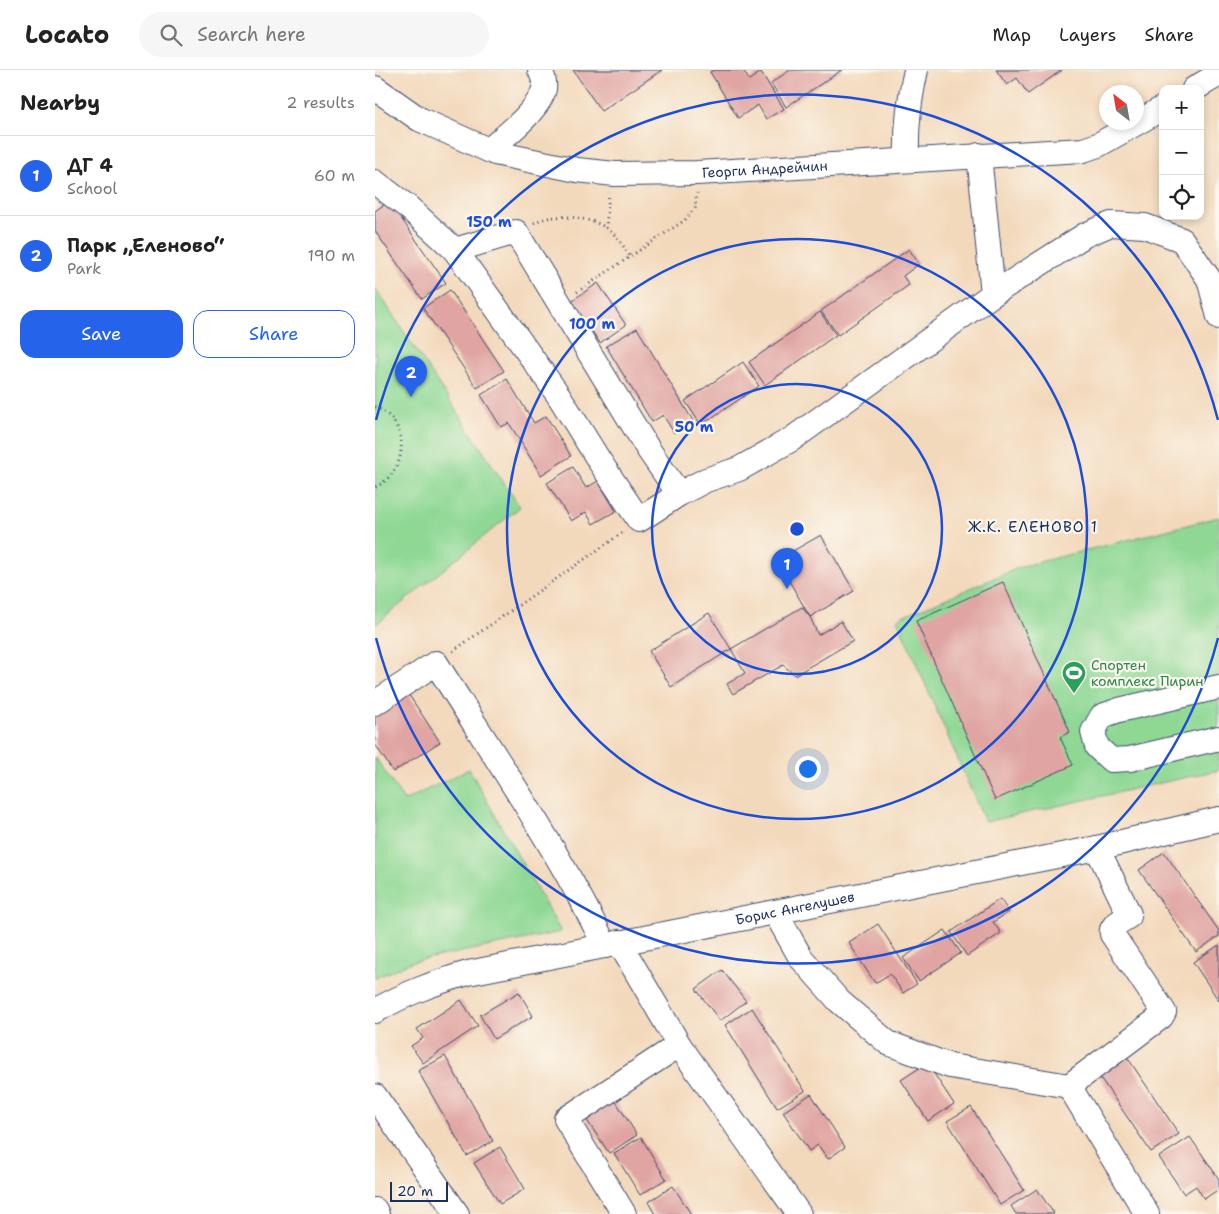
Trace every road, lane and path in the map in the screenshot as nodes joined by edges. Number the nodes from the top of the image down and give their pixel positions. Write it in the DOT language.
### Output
graph roads {
  1 [pos="540,70"];
  2 [pos="916,70"];
  3 [pos="1219,74"];
  4 [pos="1201,85"];
  5 [pos="375,88"];
  6 [pos="1159,110"];
  7 [pos="489,150"];
  8 [pos="979,155"];
  9 [pos="907,160"];
  10 [pos="375,182"];
  11 [pos="697,187"];
  12 [pos="609,189"];
  13 [pos="605,228"];
  14 [pos="516,232"];
  15 [pos="455,250"];
  16 [pos="630,256"];
  17 [pos="993,294"];
  18 [pos="560,303"];
  19 [pos="1219,317"];
  20 [pos="376,407"];
  21 [pos="375,487"];
  22 [pos="679,494"];
  23 [pos="639,520"];
  24 [pos="436,663"];
  25 [pos="1219,687"];
  26 [pos="375,703"];
  27 [pos="1219,739"];
  28 [pos="1219,819"];
  29 [pos="1097,848"];
  30 [pos="775,912"];
  31 [pos="612,944"];
  32 [pos="375,1012"];
  33 [pos="679,1045"];
  34 [pos="1069,1086"];
  35 [pos="375,1096"];
  36 [pos="375,1210"];
  37 [pos="377,1214"];
  38 [pos="457,1214"];
  39 [pos="624,1214"];
  40 [pos="799,1214"];
  41 [pos="1147,1214"];
  1 -- 7 [label="street"];
  2 -- 9 [label="street"];
  3 -- 4 [label="street"];
  5 -- 7 [label="street, Георги Андрейчин"];
  6 -- 8 [label="street, Георги Андрейчин"];
  7 -- 9 [label="street, Георги Андрейчин"];
  8 -- 9 [label="street, Георги Андрейчин"];
  8 -- 17 [label="street"];
  10 -- 15 [label="street"];
  11 -- 16 [label="path"];
  12 -- 13 [label="path"];
  13 -- 14 [label="path"];
  13 -- 16 [label="path"];
  14 -- 15 [label="street"];
  14 -- 18 [label="street"];
  15 -- 23 [label="street"];
  16 -- 18 [label="path"];
  17 -- 19 [label="street"];
  17 -- 22 [label="street"];
  18 -- 22 [label="street"];
  20 -- 21 [label="path"];
  22 -- 23 [label="street"];
  23 -- 24 [label="path"];
  24 -- 26 [label="street"];
  24 -- 31 [label="street"];
  25 -- 27 [label="street"];
  28 -- 29 [label="street, Борис Ангелушев"];
  29 -- 30 [label="street, Борис Ангелушев"];
  29 -- 34 [label="street"];
  30 -- 31 [label="street, Борис Ангелушев"];
  30 -- 34 [label="street"];
  31 -- 32 [label="street, Борис Ангелушев"];
  31 -- 33 [label="street"];
  33 -- 39 [label="street"];
  33 -- 40 [label="street"];
  34 -- 41 [label="street"];
  35 -- 38 [label="street"];
  36 -- 37 [label="street"];
}
